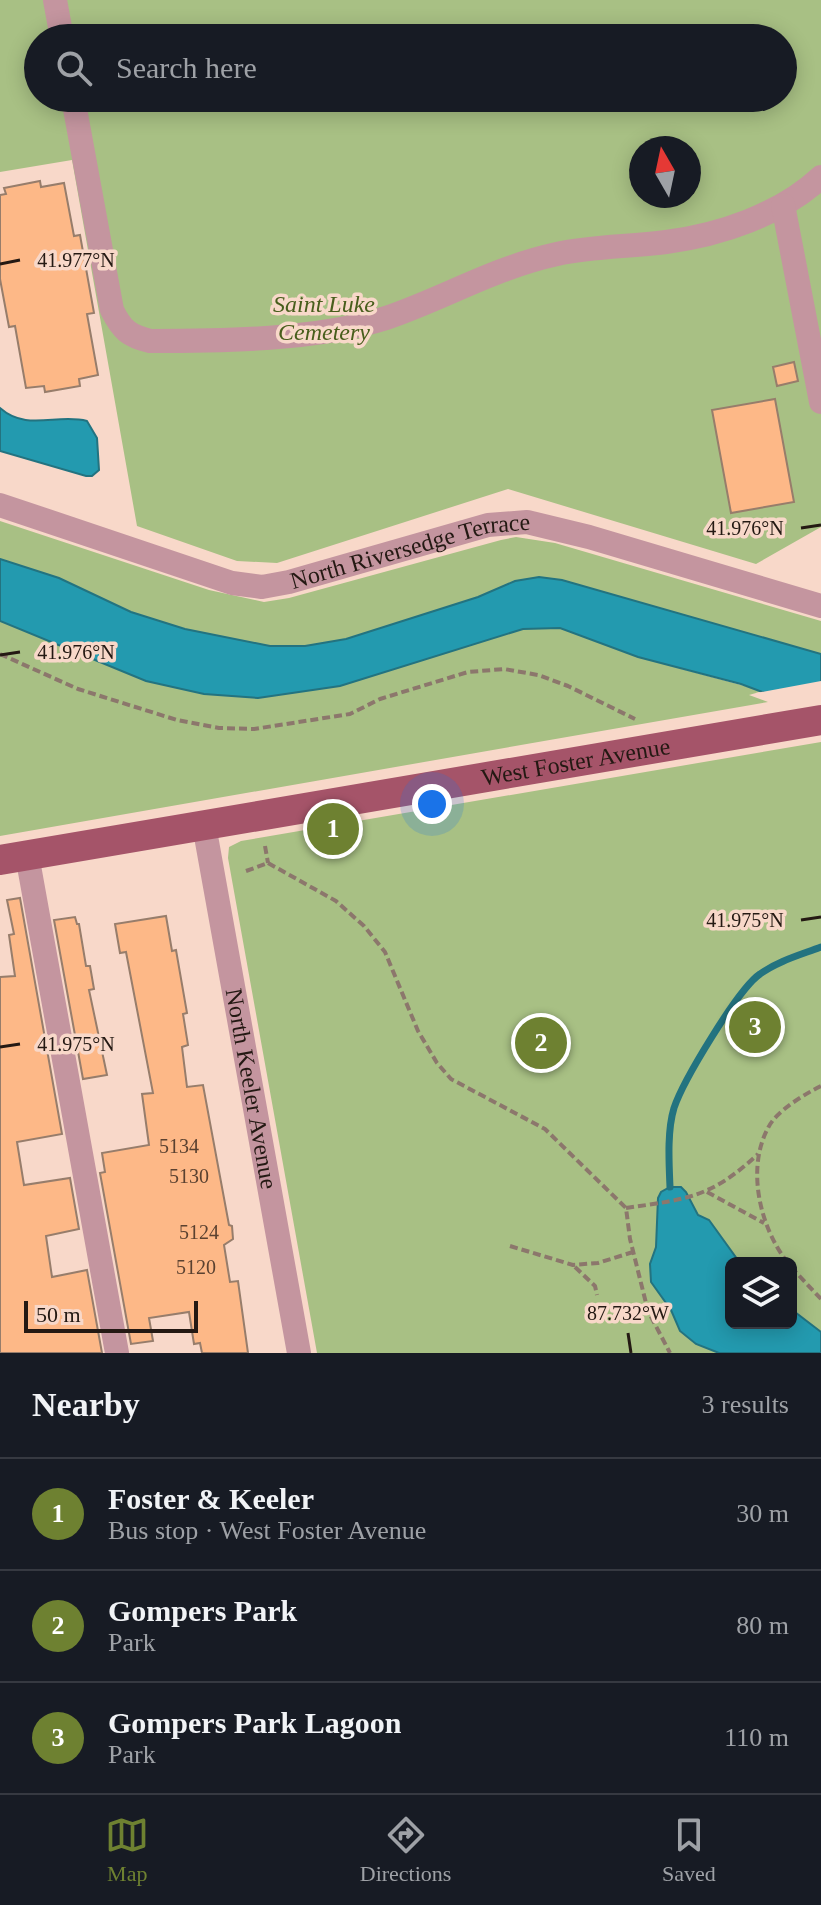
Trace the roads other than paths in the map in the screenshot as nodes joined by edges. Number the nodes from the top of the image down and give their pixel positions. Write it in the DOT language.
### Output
graph roads {
  1 [pos="55,0"];
  2 [pos="59,24"];
  3 [pos="76,112"];
  4 [pos="821,177"];
  5 [pos="783,205"];
  6 [pos="821,402"];
  7 [pos="0,505"];
  8 [pos="821,606"];
  9 [pos="820,721"];
  10 [pos="204,825"];
  11 [pos="13,858"];
  12 [pos="117,1353"];
  13 [pos="299,1353"];
  1 -- 2 [label="street"];
  3 -- 5 [label="street"];
  4 -- 5 [label="street"];
  5 -- 6 [label="street"];
  7 -- 8 [label="street, North Riversedge Terrace"];
  9 -- 10 [label="main road, West Foster Avenue"];
  10 -- 11 [label="main road, West Foster Avenue"];
  10 -- 13 [label="street, North Keeler Avenue"];
  11 -- 12 [label="street"];
}
